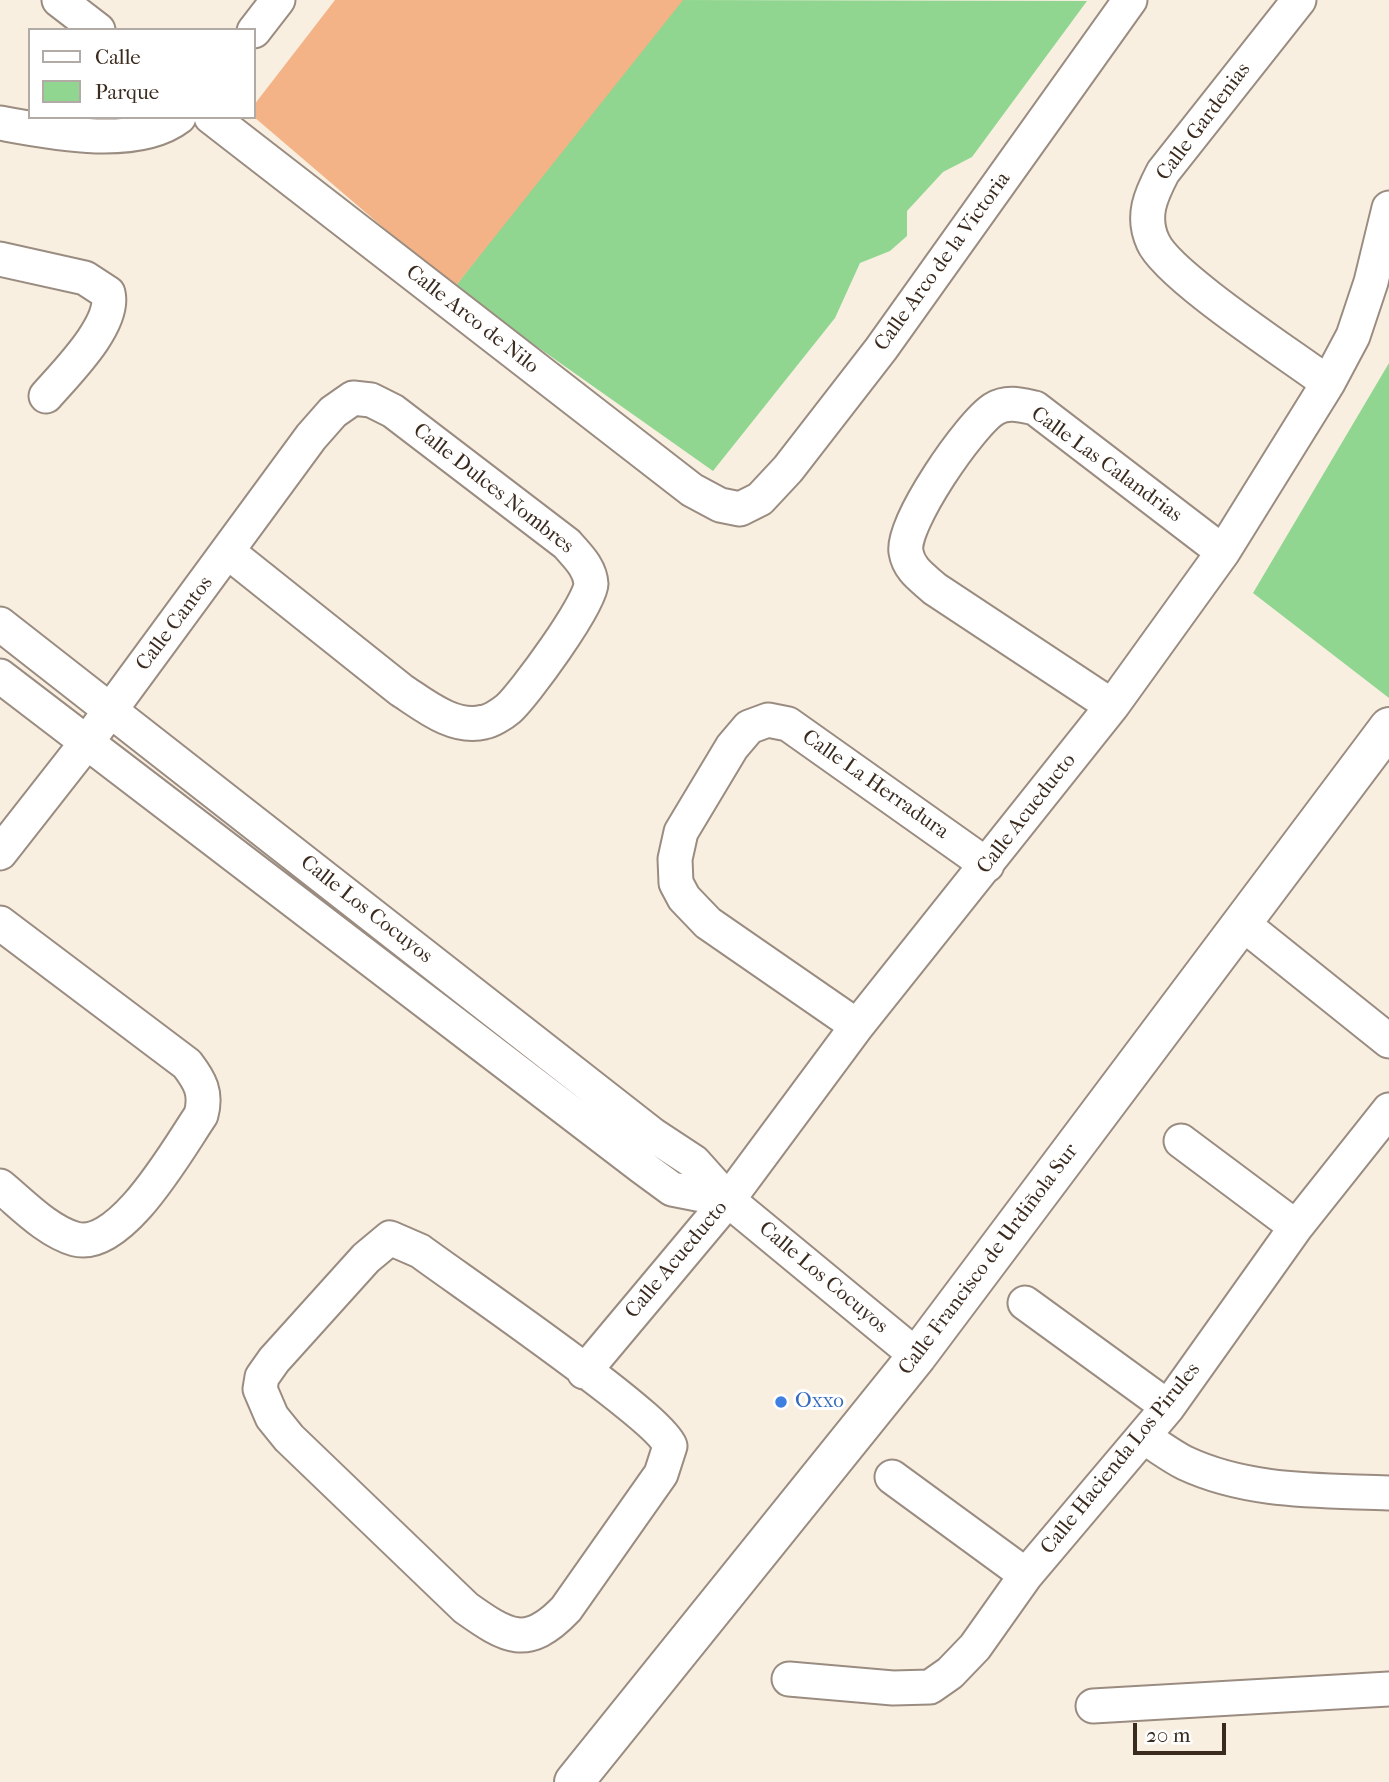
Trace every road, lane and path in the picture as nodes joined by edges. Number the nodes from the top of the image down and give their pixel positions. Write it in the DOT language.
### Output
graph roads {
  1 [pos="59,0"];
  2 [pos="278,0"];
  3 [pos="1130,0"];
  4 [pos="1299,0"];
  5 [pos="95,28"];
  6 [pos="256,28"];
  7 [pos="175,119"];
  8 [pos="214,119"];
  9 [pos="0,123"];
  10 [pos="1389,208"];
  11 [pos="0,259"];
  12 [pos="1328,383"];
  13 [pos="46,396"];
  14 [pos="353,398"];
  15 [pos="740,509"];
  16 [pos="228,552"];
  17 [pos="1223,552"];
  18 [pos="0,624"];
  19 [pos="0,676"];
  20 [pos="1112,706"];
  21 [pos="111,710"];
  22 [pos="1389,727"];
  23 [pos="87,742"];
  24 [pos="0,853"];
  25 [pos="987,865"];
  26 [pos="0,923"];
  27 [pos="1243,924"];
  28 [pos="857,1026"];
  29 [pos="1389,1041"];
  30 [pos="1389,1110"];
  31 [pos="1181,1141"];
  32 [pos="0,1186"];
  33 [pos="728,1200"];
  34 [pos="1296,1227"];
  35 [pos="1025,1303"];
  36 [pos="918,1356"];
  37 [pos="584,1372"];
  38 [pos="1168,1408"];
  39 [pos="1143,1437"];
  40 [pos="892,1477"];
  41 [pos="1389,1493"];
  42 [pos="1026,1574"];
  43 [pos="789,1679"];
  44 [pos="1389,1689"];
  45 [pos="1093,1706"];
  46 [pos="574,1782"];
  1 -- 5 [label="street"];
  2 -- 6 [label="street"];
  3 -- 15 [label="street, Calle Arco de la Victoria"];
  4 -- 12 [label="street, Calle Gardenias"];
  7 -- 9 [label="street"];
  8 -- 15 [label="street, Calle Arco de Nilo"];
  10 -- 12 [label="street, Calle Acueducto"];
  11 -- 13 [label="street"];
  12 -- 17 [label="street, Calle Acueducto"];
  14 -- 16 [label="street, Calle Cantos"];
  14 -- 16 [label="street, Calle Dulces Nombres"];
  16 -- 21 [label="street, Calle Cantos"];
  17 -- 20 [label="street, Calle Acueducto"];
  17 -- 20 [label="street, Calle Las Calandrias"];
  18 -- 21 [label="street, Calle Los Cocuyos"];
  19 -- 23 [label="street, Calle Los Cocuyos"];
  20 -- 25 [label="street, Calle Acueducto"];
  21 -- 23 [label="street, Calle Cantos"];
  21 -- 33 [label="street, Calle Los Cocuyos"];
  22 -- 27 [label="street, Calle Francisco de Urdiñola Sur"];
  23 -- 24 [label="street, Calle Cantos"];
  23 -- 33 [label="street, Calle Los Cocuyos"];
  25 -- 28 [label="street, Calle Acueducto"];
  25 -- 28 [label="street, Calle La Herradura"];
  26 -- 32 [label="street"];
  27 -- 29 [label="street"];
  27 -- 36 [label="street, Calle Francisco de Urdiñola Sur"];
  28 -- 33 [label="street, Calle Acueducto"];
  30 -- 34 [label="street, Calle Hacienda Los Pirules"];
  31 -- 34 [label="street"];
  33 -- 36 [label="street, Calle Los Cocuyos"];
  33 -- 37 [label="street, Calle Acueducto"];
  34 -- 38 [label="street, Calle Hacienda Los Pirules"];
  35 -- 38 [label="street"];
  36 -- 46 [label="street, Calle Francisco de Urdiñola Sur"];
  37 -- 37 [label="street"];
  38 -- 39 [label="street, Calle Hacienda Los Pirules"];
  39 -- 41 [label="street"];
  39 -- 42 [label="street, Calle Hacienda Los Pirules"];
  40 -- 42 [label="street"];
  42 -- 43 [label="street, Calle Hacienda Los Pirules"];
  44 -- 45 [label="street"];
}
